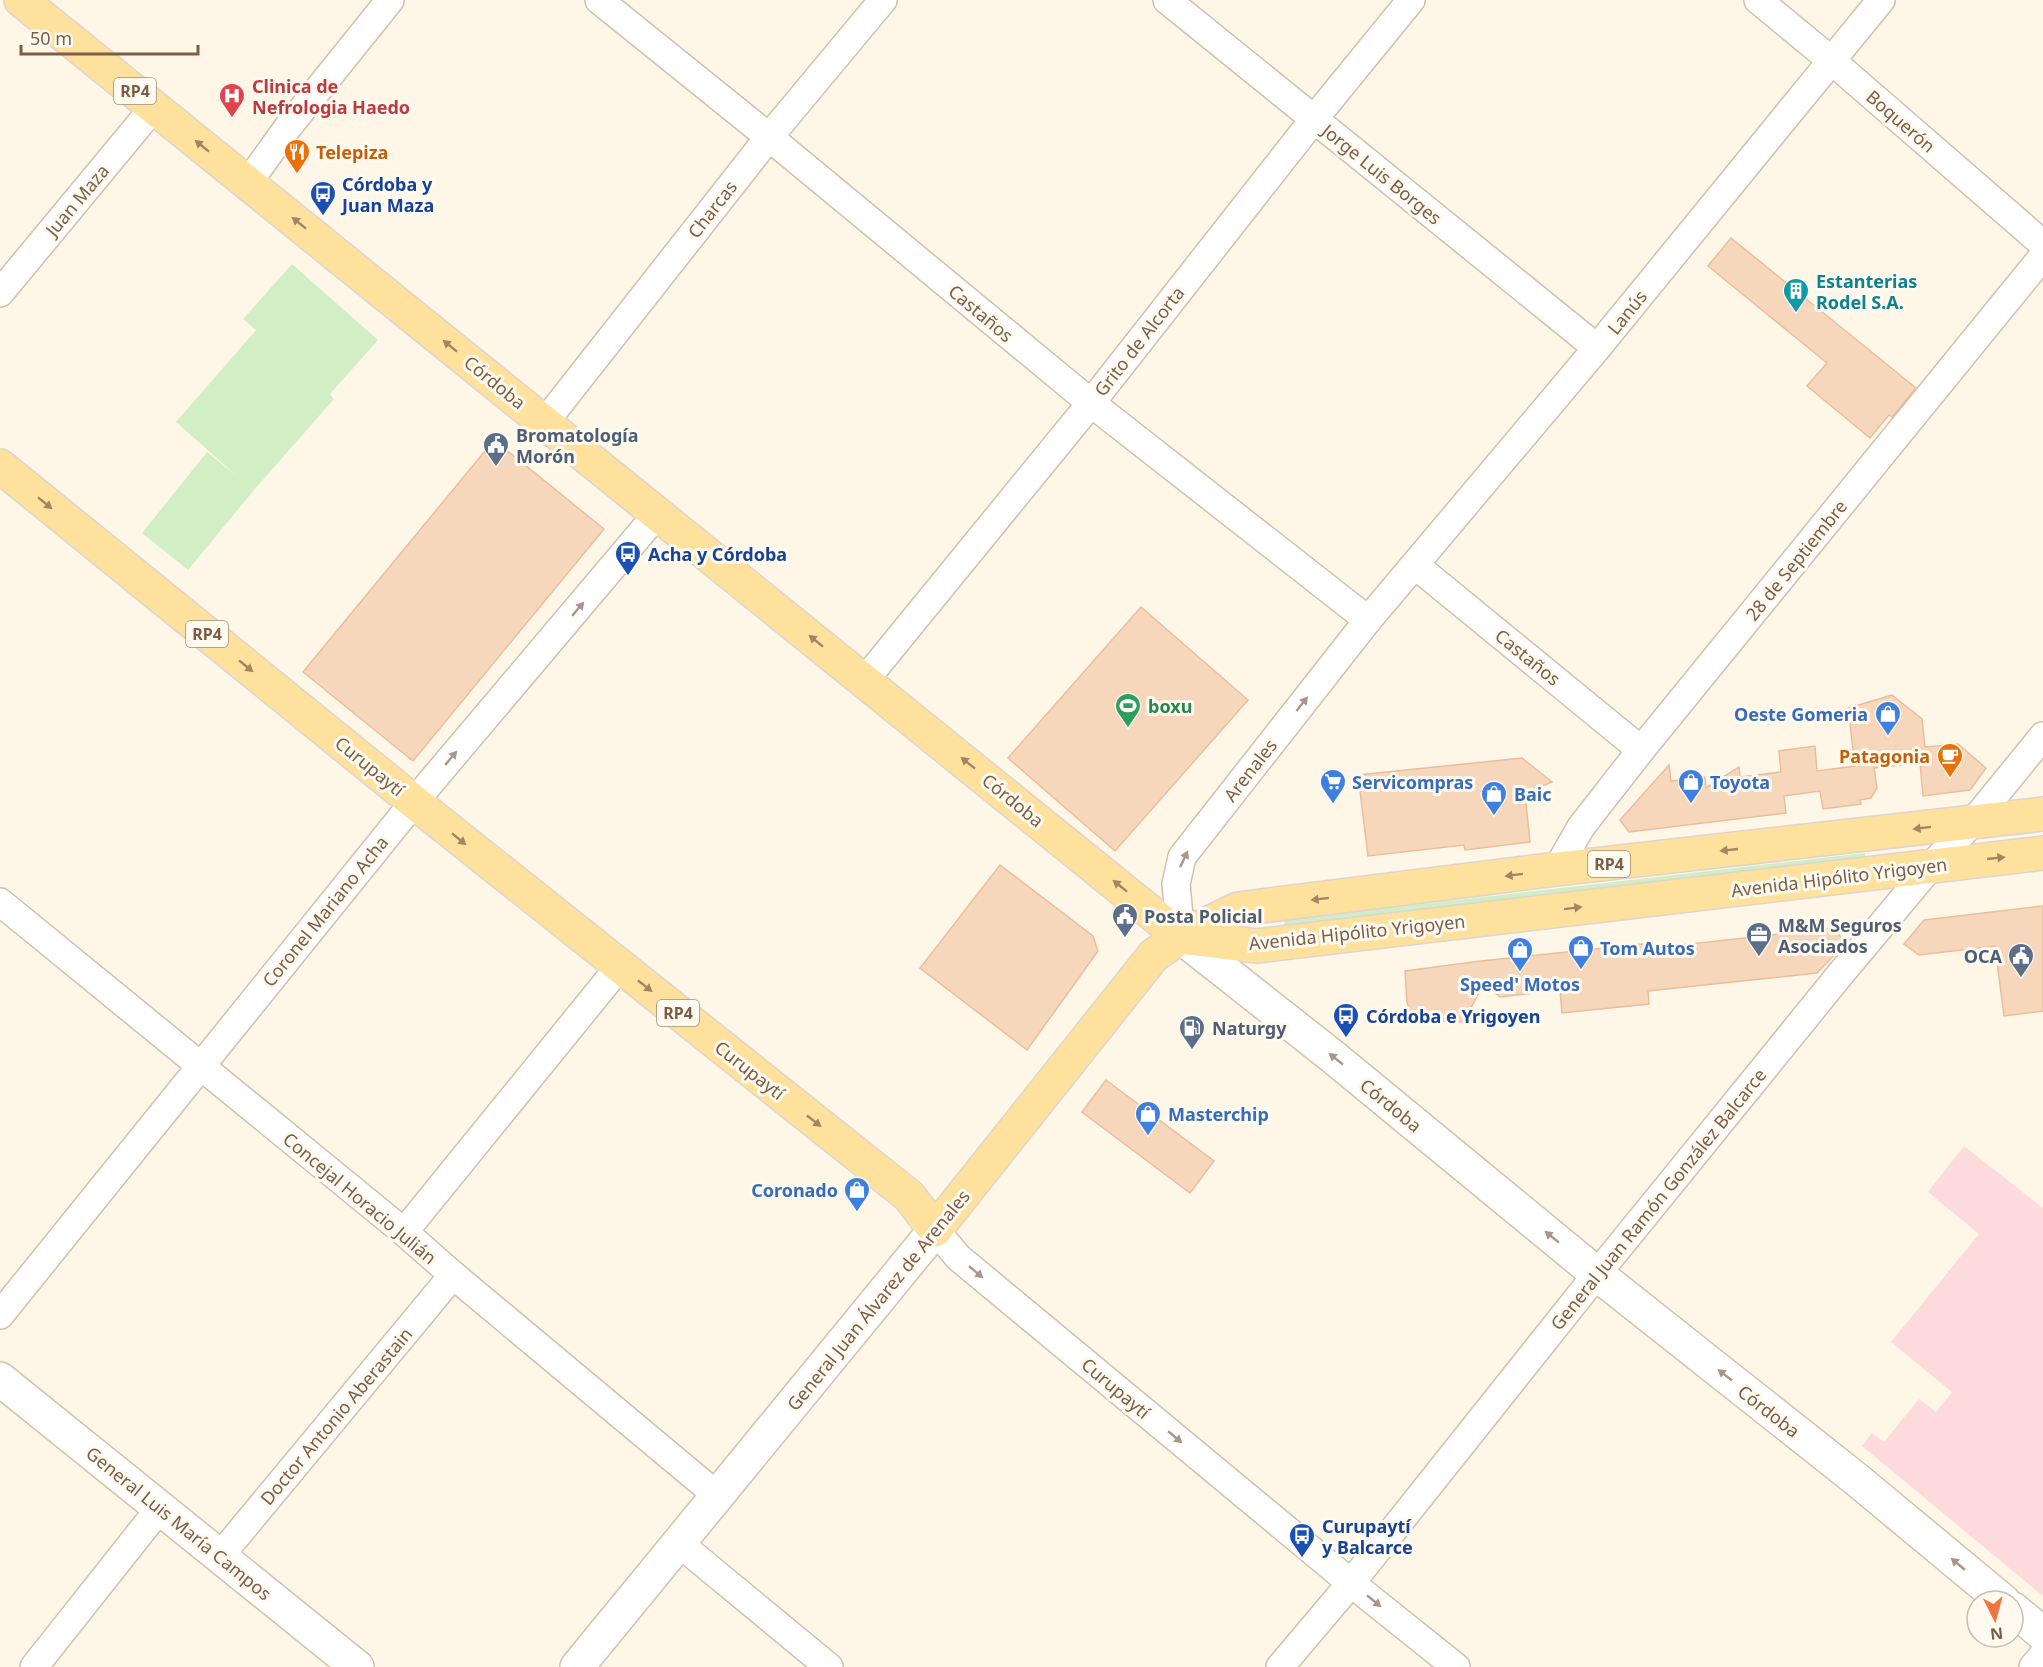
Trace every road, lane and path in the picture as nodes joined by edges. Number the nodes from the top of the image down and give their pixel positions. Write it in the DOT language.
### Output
graph roads {
  1 [pos="21,0"];
  2 [pos="390,0"];
  3 [pos="599,0"];
  4 [pos="883,0"];
  5 [pos="1167,0"];
  6 [pos="1411,0"];
  7 [pos="1758,0"];
  8 [pos="1881,0"];
  9 [pos="1832,61"];
  10 [pos="154,107"];
  11 [pos="1314,119"];
  12 [pos="769,137"];
  13 [pos="248,183"];
  14 [pos="2043,244"];
  15 [pos="2043,256"];
  16 [pos="0,293"];
  17 [pos="1597,348"];
  18 [pos="1090,403"];
  19 [pos="545,422"];
  20 [pos="0,466"];
  21 [pos="658,513"];
  22 [pos="1415,565"];
  23 [pos="1368,620"];
  24 [pos="865,681"];
  25 [pos="2043,736"];
  26 [pos="1641,750"];
  27 [pos="414,802"];
  28 [pos="2043,814"];
  29 [pos="1973,822"];
  30 [pos="2043,853"];
  31 [pos="1931,866"];
  32 [pos="1557,869"];
  33 [pos="0,902"];
  34 [pos="1181,937"];
  35 [pos="620,966"];
  36 [pos="200,1066"];
  37 [pos="935,1230"];
  38 [pos="404,1232"];
  39 [pos="1597,1274"];
  40 [pos="453,1275"];
  41 [pos="0,1315"];
  42 [pos="0,1379"];
  43 [pos="719,1497"];
  44 [pos="160,1508"];
  45 [pos="680,1544"];
  46 [pos="220,1556"];
  47 [pos="1351,1583"];
  48 [pos="1989,1589"];
  49 [pos="2025,1619"];
  50 [pos="2043,1634"];
  51 [pos="2043,1655"];
  52 [pos="34,1667"];
  53 [pos="357,1667"];
  54 [pos="577,1667"];
  55 [pos="830,1667"];
  56 [pos="1280,1667"];
  57 [pos="1456,1667"];
  58 [pos="2033,1667"];
  1 -- 10 [label="main road, Córdoba / RP4"];
  2 -- 13 [label="street"];
  3 -- 12 [label="street, Castaños"];
  4 -- 12 [label="street, Charcas"];
  5 -- 11 [label="street, Jorge Luis Borges"];
  6 -- 11 [label="street, Grito de Alcorta"];
  7 -- 9 [label="street, Boquerón"];
  8 -- 9 [label="street, Lanús"];
  9 -- 14 [label="street, Boquerón"];
  9 -- 17 [label="street, Lanús"];
  13 -- 10 [label="main road, Córdoba / RP4, one-way"];
  10 -- 16 [label="street, Juan Maza"];
  11 -- 17 [label="street, Jorge Luis Borges"];
  11 -- 18 [label="street, Grito de Alcorta"];
  12 -- 18 [label="street, Castaños"];
  12 -- 19 [label="street, Charcas"];
  19 -- 13 [label="main road, Córdoba / RP4, one-way"];
  15 -- 26 [label="street, 28 de Septiembre"];
  17 -- 22 [label="street, Lanús"];
  18 -- 23 [label="street, Castaños"];
  18 -- 24 [label="street, Grito de Alcorta"];
  19 -- 21 [label="main road, Córdoba / RP4"];
  20 -- 27 [label="main road, Curupaytí / RP4, one-way"];
  24 -- 21 [label="main road, Córdoba / RP4, one-way"];
  27 -- 21 [label="street, Coronel Mariano Acha, one-way"];
  22 -- 23 [label="street, Lanús"];
  22 -- 26 [label="street, Castaños"];
  34 -- 23 [label="street, Arenales, one-way"];
  34 -- 24 [label="main road, Córdoba / RP4, one-way"];
  25 -- 29 [label="street, General Juan Ramón González Balcarce"];
  26 -- 32 [label="street, 28 de Septiembre"];
  27 -- 35 [label="main road, Curupaytí / RP4, one-way"];
  27 -- 36 [label="street, Coronel Mariano Acha"];
  28 -- 29 [label="main road, Avenida Hipólito Yrigoyen / RP4"];
  29 -- 31 [label="street, General Juan Ramón González Balcarce"];
  29 -- 32 [label="main road, Avenida Hipólito Yrigoyen / RP4, one-way"];
  31 -- 30 [label="main road, Avenida Hipólito Yrigoyen / RP4, one-way"];
  34 -- 31 [label="main road, Avenida Hipólito Yrigoyen / RP4, one-way"];
  31 -- 39 [label="street, General Juan Ramón González Balcarce"];
  32 -- 34 [label="main road, Avenida Hipólito Yrigoyen / RP4, one-way"];
  33 -- 36 [label="street, Concejal Horacio Julián"];
  34 -- 37 [label="main road, General Juan Álvarez de Arenales / RP4"];
  39 -- 34 [label="street, Córdoba, one-way"];
  35 -- 37 [label="main road, Curupaytí / RP4, one-way"];
  35 -- 38 [label="street"];
  36 -- 38 [label="street, Concejal Horacio Julián"];
  36 -- 41 [label="street, Coronel Mariano Acha"];
  37 -- 43 [label="street, General Juan Álvarez de Arenales"];
  37 -- 47 [label="street, Curupaytí, one-way"];
  38 -- 40 [label="street, Concejal Horacio Julián"];
  39 -- 47 [label="street, General Juan Ramón González Balcarce"];
  48 -- 39 [label="street, Córdoba, one-way"];
  40 -- 43 [label="street, Concejal Horacio Julián"];
  40 -- 46 [label="street, Doctor Antonio Aberastain"];
  42 -- 44 [label="street, General Luis María Campos"];
  43 -- 45 [label="street, General Juan Álvarez de Arenales"];
  44 -- 46 [label="street, General Luis María Campos"];
  44 -- 52 [label="street"];
  45 -- 54 [label="street, General Juan Álvarez de Arenales"];
  45 -- 55 [label="street"];
  46 -- 53 [label="street, General Luis María Campos"];
  47 -- 56 [label="street, General Juan Ramón González Balcarce"];
  47 -- 57 [label="street, Curupaytí, one-way"];
  49 -- 50 [label="street"];
  51 -- 58 [label="street"];
}
